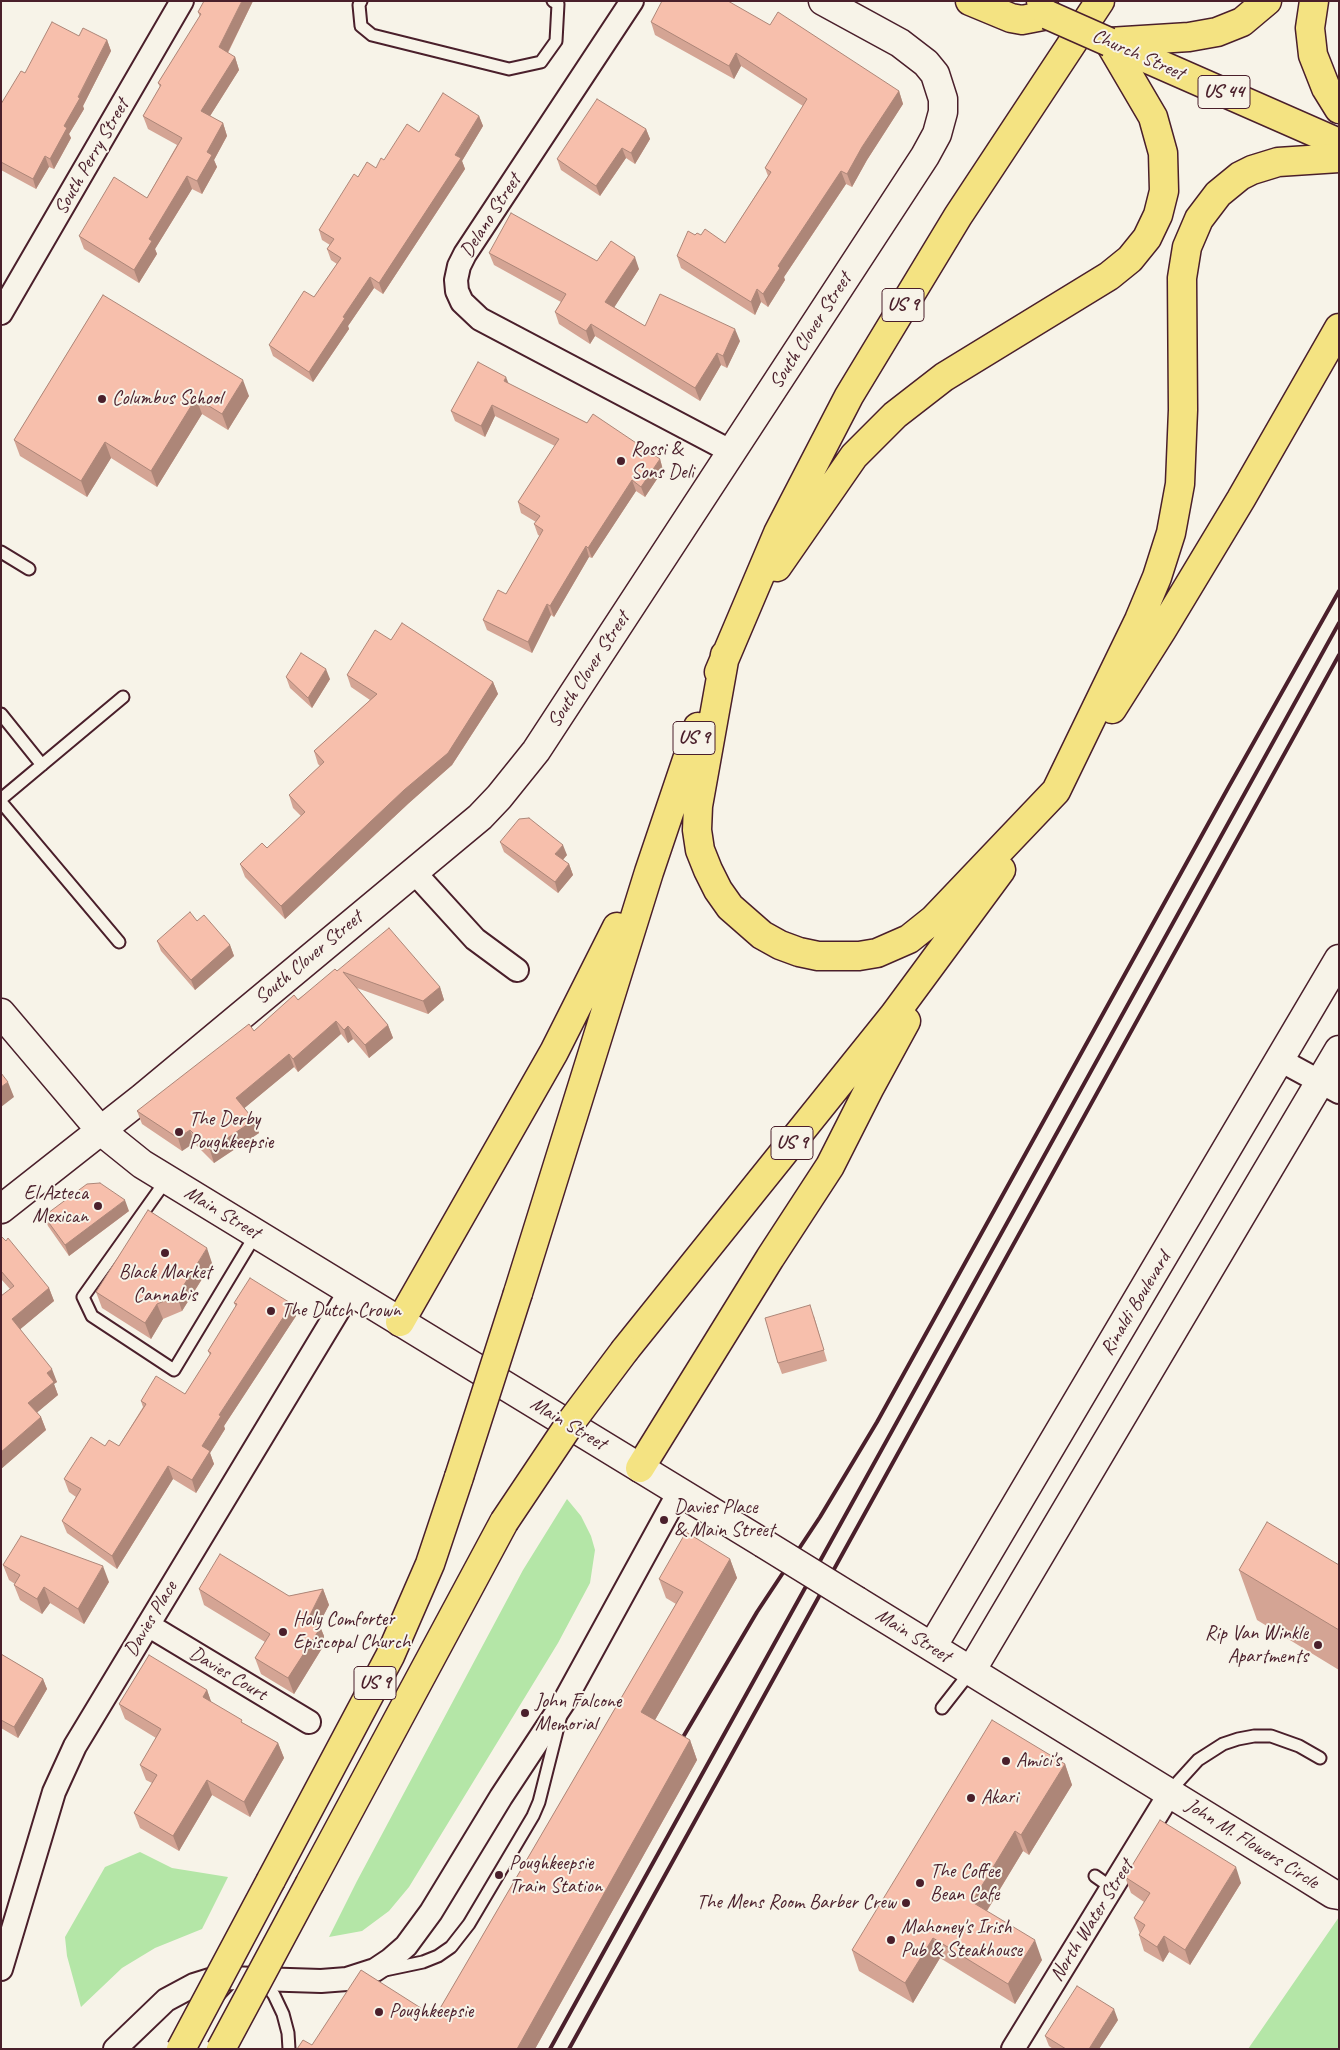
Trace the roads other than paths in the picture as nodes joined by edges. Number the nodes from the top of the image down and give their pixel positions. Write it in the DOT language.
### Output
graph roads {
  1 [pos="182,1"];
  2 [pos="361,1"];
  3 [pos="553,1"];
  4 [pos="632,1"];
  5 [pos="823,1"];
  6 [pos="970,1"];
  7 [pos="1100,1"];
  8 [pos="1267,1"];
  9 [pos="1314,1"];
  10 [pos="1044,8"];
  11 [pos="1109,42"];
  12 [pos="1339,109"];
  13 [pos="1339,142"];
  14 [pos="1339,158"];
  15 [pos="1,313"];
  16 [pos="1339,328"];
  17 [pos="732,452"];
  18 [pos="1,552"];
  19 [pos="29,569"];
  20 [pos="737,627"];
  21 [pos="725,655"];
  22 [pos="123,697"];
  23 [pos="1,714"];
  24 [pos="42,765"];
  25 [pos="1056,791"];
  26 [pos="1,801"];
  27 [pos="665,821"];
  28 [pos="414,872"];
  29 [pos="956,933"];
  30 [pos="119,942"];
  31 [pos="1339,959"];
  32 [pos="517,970"];
  33 [pos="1,1013"];
  34 [pos="1339,1050"];
  35 [pos="1280,1060"];
  36 [pos="1329,1087"];
  37 [pos="101,1131"];
  38 [pos="166,1179"];
  39 [pos="1,1209"];
  40 [pos="256,1234"];
  41 [pos="350,1290"];
  42 [pos="400,1322"];
  43 [pos="640,1468"];
  44 [pos="679,1492"];
  45 [pos="148,1625"];
  46 [pos="932,1648"];
  47 [pos="971,1671"];
  48 [pos="564,1700"];
  49 [pos="942,1708"];
  50 [pos="309,1722"];
  51 [pos="1320,1758"];
  52 [pos="1170,1794"];
  53 [pos="1337,1897"];
  54 [pos="1,1969"];
  55 [pos="358,1976"];
  56 [pos="259,1979"];
  57 [pos="115,2049"];
  58 [pos="181,2049"];
  59 [pos="200,2049"];
  60 [pos="221,2049"];
  61 [pos="288,2049"];
  62 [pos="1013,2049"];
  1 -- 15 [label="street, South Perry Street"];
  2 -- 3 [label="lane"];
  4 -- 17 [label="street, Delano Street"];
  5 -- 17 [label="street, South Clover Street"];
  6 -- 10 [label="highway, Church Street / US 44"];
  7 -- 20 [label="highway, US 9"];
  8 -- 11 [label="highway"];
  9 -- 12 [label="highway"];
  10 -- 11 [label="highway, Church Street / US 44, bridge"];
  11 -- 13 [label="highway, Church Street / US 44"];
  11 -- 20 [label="highway"];
  14 -- 25 [label="highway"];
  16 -- 25 [label="highway, US 9"];
  17 -- 28 [label="street, South Clover Street"];
  18 -- 19 [label="lane"];
  20 -- 21 [label="highway, US 9"];
  21 -- 25 [label="highway"];
  21 -- 27 [label="highway, US 9"];
  22 -- 24 [label="lane"];
  23 -- 24 [label="lane"];
  24 -- 26 [label="lane"];
  25 -- 29 [label="highway, US 9"];
  26 -- 30 [label="lane"];
  27 -- 42 [label="highway"];
  27 -- 58 [label="highway, US 9, bridge"];
  28 -- 32 [label="street"];
  28 -- 37 [label="street, South Clover Street"];
  29 -- 43 [label="highway"];
  29 -- 60 [label="highway, US 9, bridge"];
  31 -- 35 [label="street, Rinaldi Boulevard"];
  33 -- 37 [label="street, Main Street"];
  34 -- 36 [label="street"];
  35 -- 36 [label="street"];
  35 -- 46 [label="street, Rinaldi Boulevard"];
  36 -- 47 [label="street"];
  37 -- 38 [label="street, Main Street"];
  37 -- 39 [label="street, South Clover Street"];
  38 -- 40 [label="street, Main Street"];
  38 -- 40 [label="lane"];
  40 -- 41 [label="street, Main Street"];
  41 -- 42 [label="street, Main Street"];
  41 -- 45 [label="street, Davies Place"];
  42 -- 43 [label="street, Main Street"];
  43 -- 44 [label="street, Main Street"];
  44 -- 46 [label="street, Main Street, bridge"];
  44 -- 48 [label="street"];
  45 -- 50 [label="street, Davies Court"];
  45 -- 54 [label="street, Davies Place"];
  46 -- 47 [label="street, Main Street"];
  47 -- 49 [label="lane"];
  47 -- 52 [label="street, Main Street"];
  48 -- 55 [label="street"];
  48 -- 55 [label="lane"];
  51 -- 52 [label="lane"];
  52 -- 53 [label="street, John M. Flowers Circle"];
  52 -- 62 [label="street, North Water Street"];
  55 -- 56 [label="street"];
  56 -- 57 [label="street"];
  56 -- 59 [label="lane"];
  56 -- 61 [label="lane"];
}
